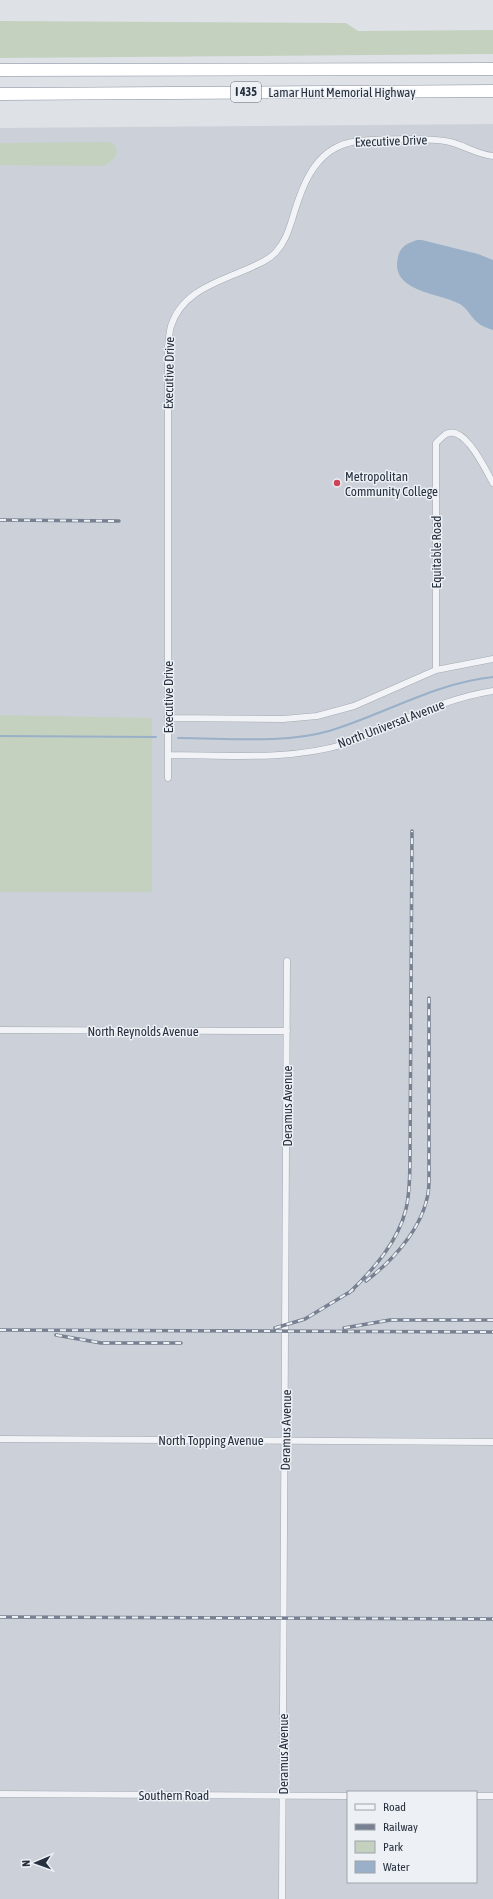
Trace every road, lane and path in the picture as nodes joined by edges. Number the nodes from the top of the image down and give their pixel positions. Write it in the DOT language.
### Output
graph roads {
  1 [pos="493,69"];
  2 [pos="0,70"];
  3 [pos="493,91"];
  4 [pos="0,94"];
  5 [pos="493,156"];
  6 [pos="493,483"];
  7 [pos="493,659"];
  8 [pos="436,670"];
  9 [pos="493,691"];
  10 [pos="168,718"];
  11 [pos="168,755"];
  12 [pos="168,778"];
  13 [pos="287,961"];
  14 [pos="0,1030"];
  15 [pos="287,1031"];
  16 [pos="0,1439"];
  17 [pos="286,1441"];
  18 [pos="493,1442"];
  19 [pos="0,1794"];
  20 [pos="283,1795"];
  21 [pos="347,1796"];
  22 [pos="477,1796"];
  23 [pos="493,1796"];
  24 [pos="282,1899"];
  1 -- 2 [label="highway, Lamar Hunt Memorial Highway / I 435"];
  3 -- 4 [label="highway, Lamar Hunt Memorial Highway / I 435"];
  5 -- 10 [label="street, Executive Drive"];
  6 -- 8 [label="street, Equitable Road"];
  7 -- 8 [label="street"];
  8 -- 10 [label="street"];
  9 -- 11 [label="street, North Universal Avenue"];
  10 -- 11 [label="street, Executive Drive"];
  11 -- 12 [label="street, Executive Drive"];
  13 -- 15 [label="street, Deramus Avenue"];
  14 -- 15 [label="street, North Reynolds Avenue"];
  15 -- 17 [label="street, Deramus Avenue"];
  16 -- 17 [label="street, North Topping Avenue"];
  17 -- 18 [label="street, North Topping Avenue"];
  17 -- 20 [label="street, Deramus Avenue"];
  19 -- 20 [label="street, Southern Road"];
  20 -- 21 [label="street, Southern Road"];
  20 -- 24 [label="street, Deramus Avenue"];
  22 -- 23 [label="street"];
}
